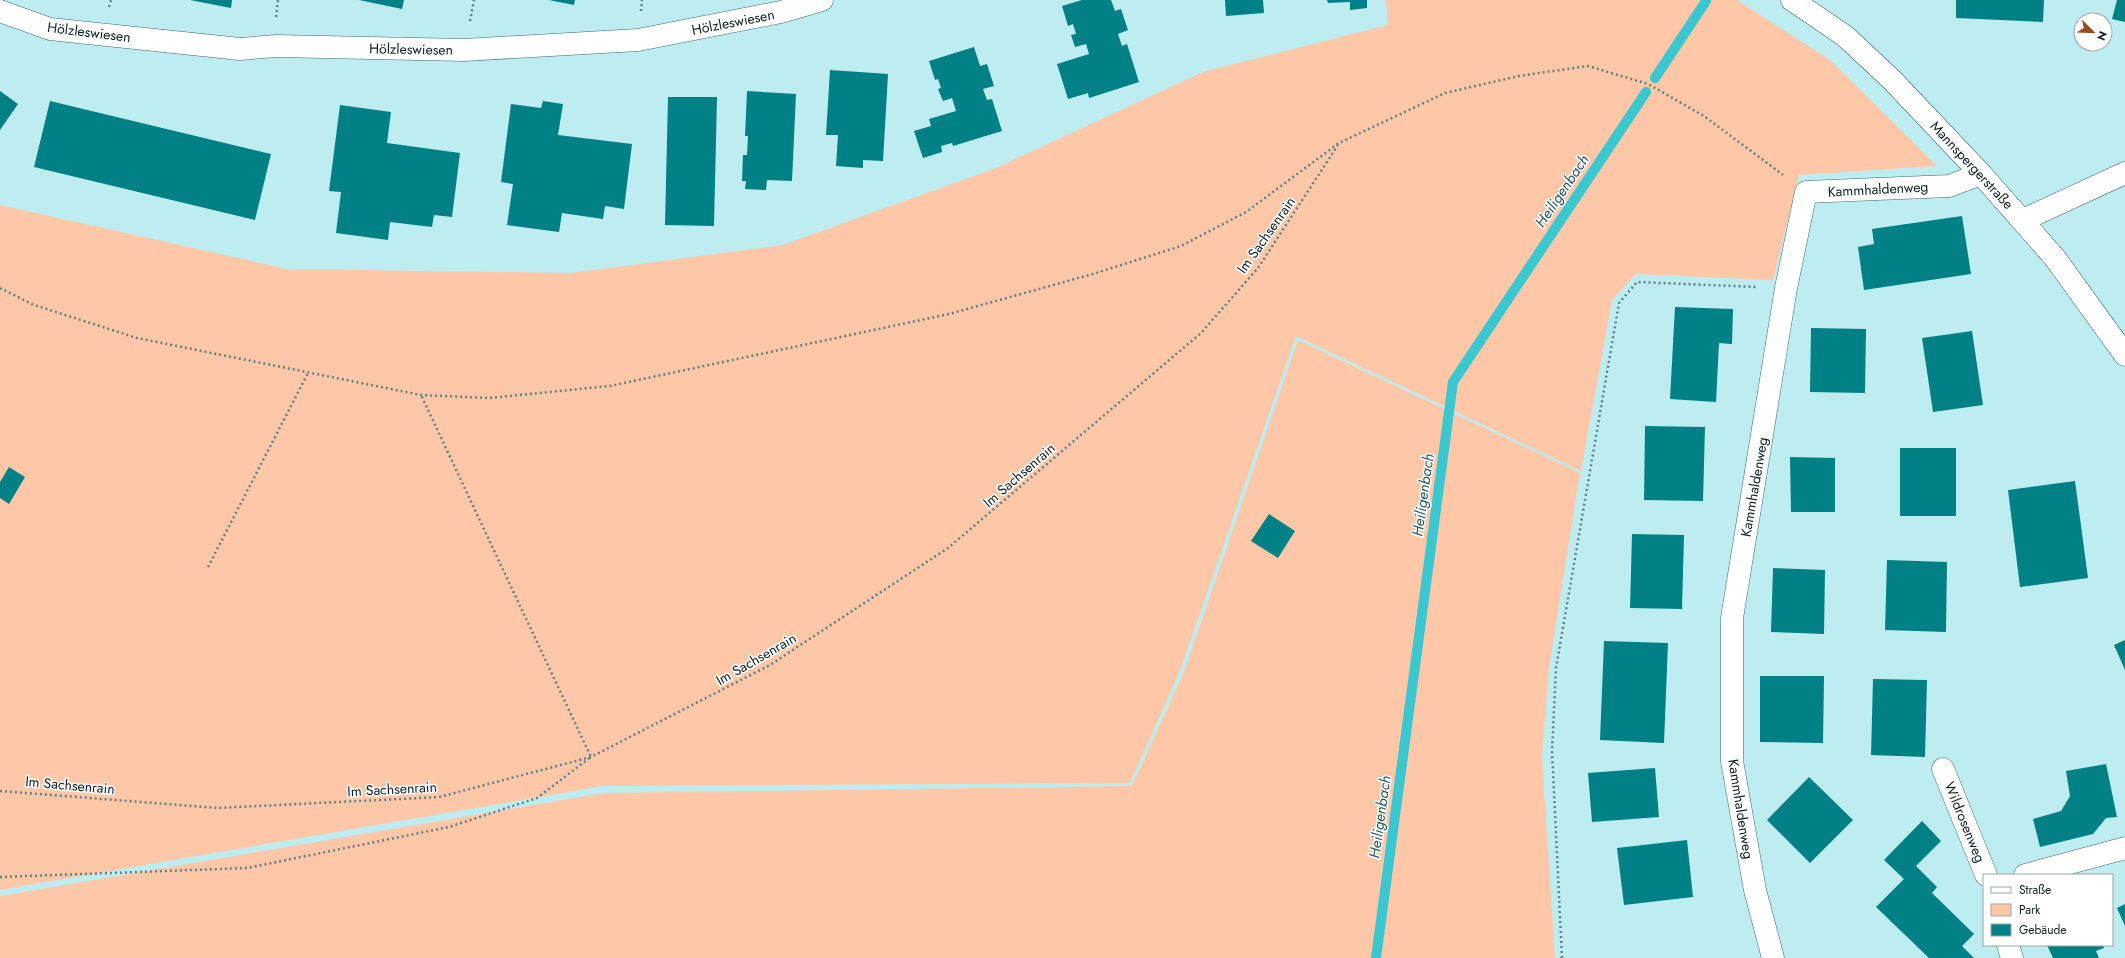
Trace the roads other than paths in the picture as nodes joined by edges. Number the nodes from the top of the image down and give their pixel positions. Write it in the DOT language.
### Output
graph roads {
  1 [pos="822,0"];
  2 [pos="1792,0"];
  3 [pos="0,12"];
  4 [pos="2125,173"];
  5 [pos="1981,174"];
  6 [pos="2023,220"];
  7 [pos="2125,354"];
  8 [pos="1943,769"];
  9 [pos="2125,848"];
  10 [pos="1986,874"];
  11 [pos="2029,874"];
  12 [pos="2008,946"];
  13 [pos="1773,958"];
  14 [pos="2012,958"];
  1 -- 3 [label="street, Hölzleswiesen"];
  2 -- 5 [label="street, Mannspergerstraße"];
  4 -- 6 [label="street"];
  5 -- 6 [label="street, Mannspergerstraße"];
  5 -- 13 [label="street, Kammhaldenweg"];
  6 -- 7 [label="street, Mannspergerstraße"];
  8 -- 10 [label="street, Wildrosenweg"];
  9 -- 11 [label="street"];
  12 -- 14 [label="street"];
}
